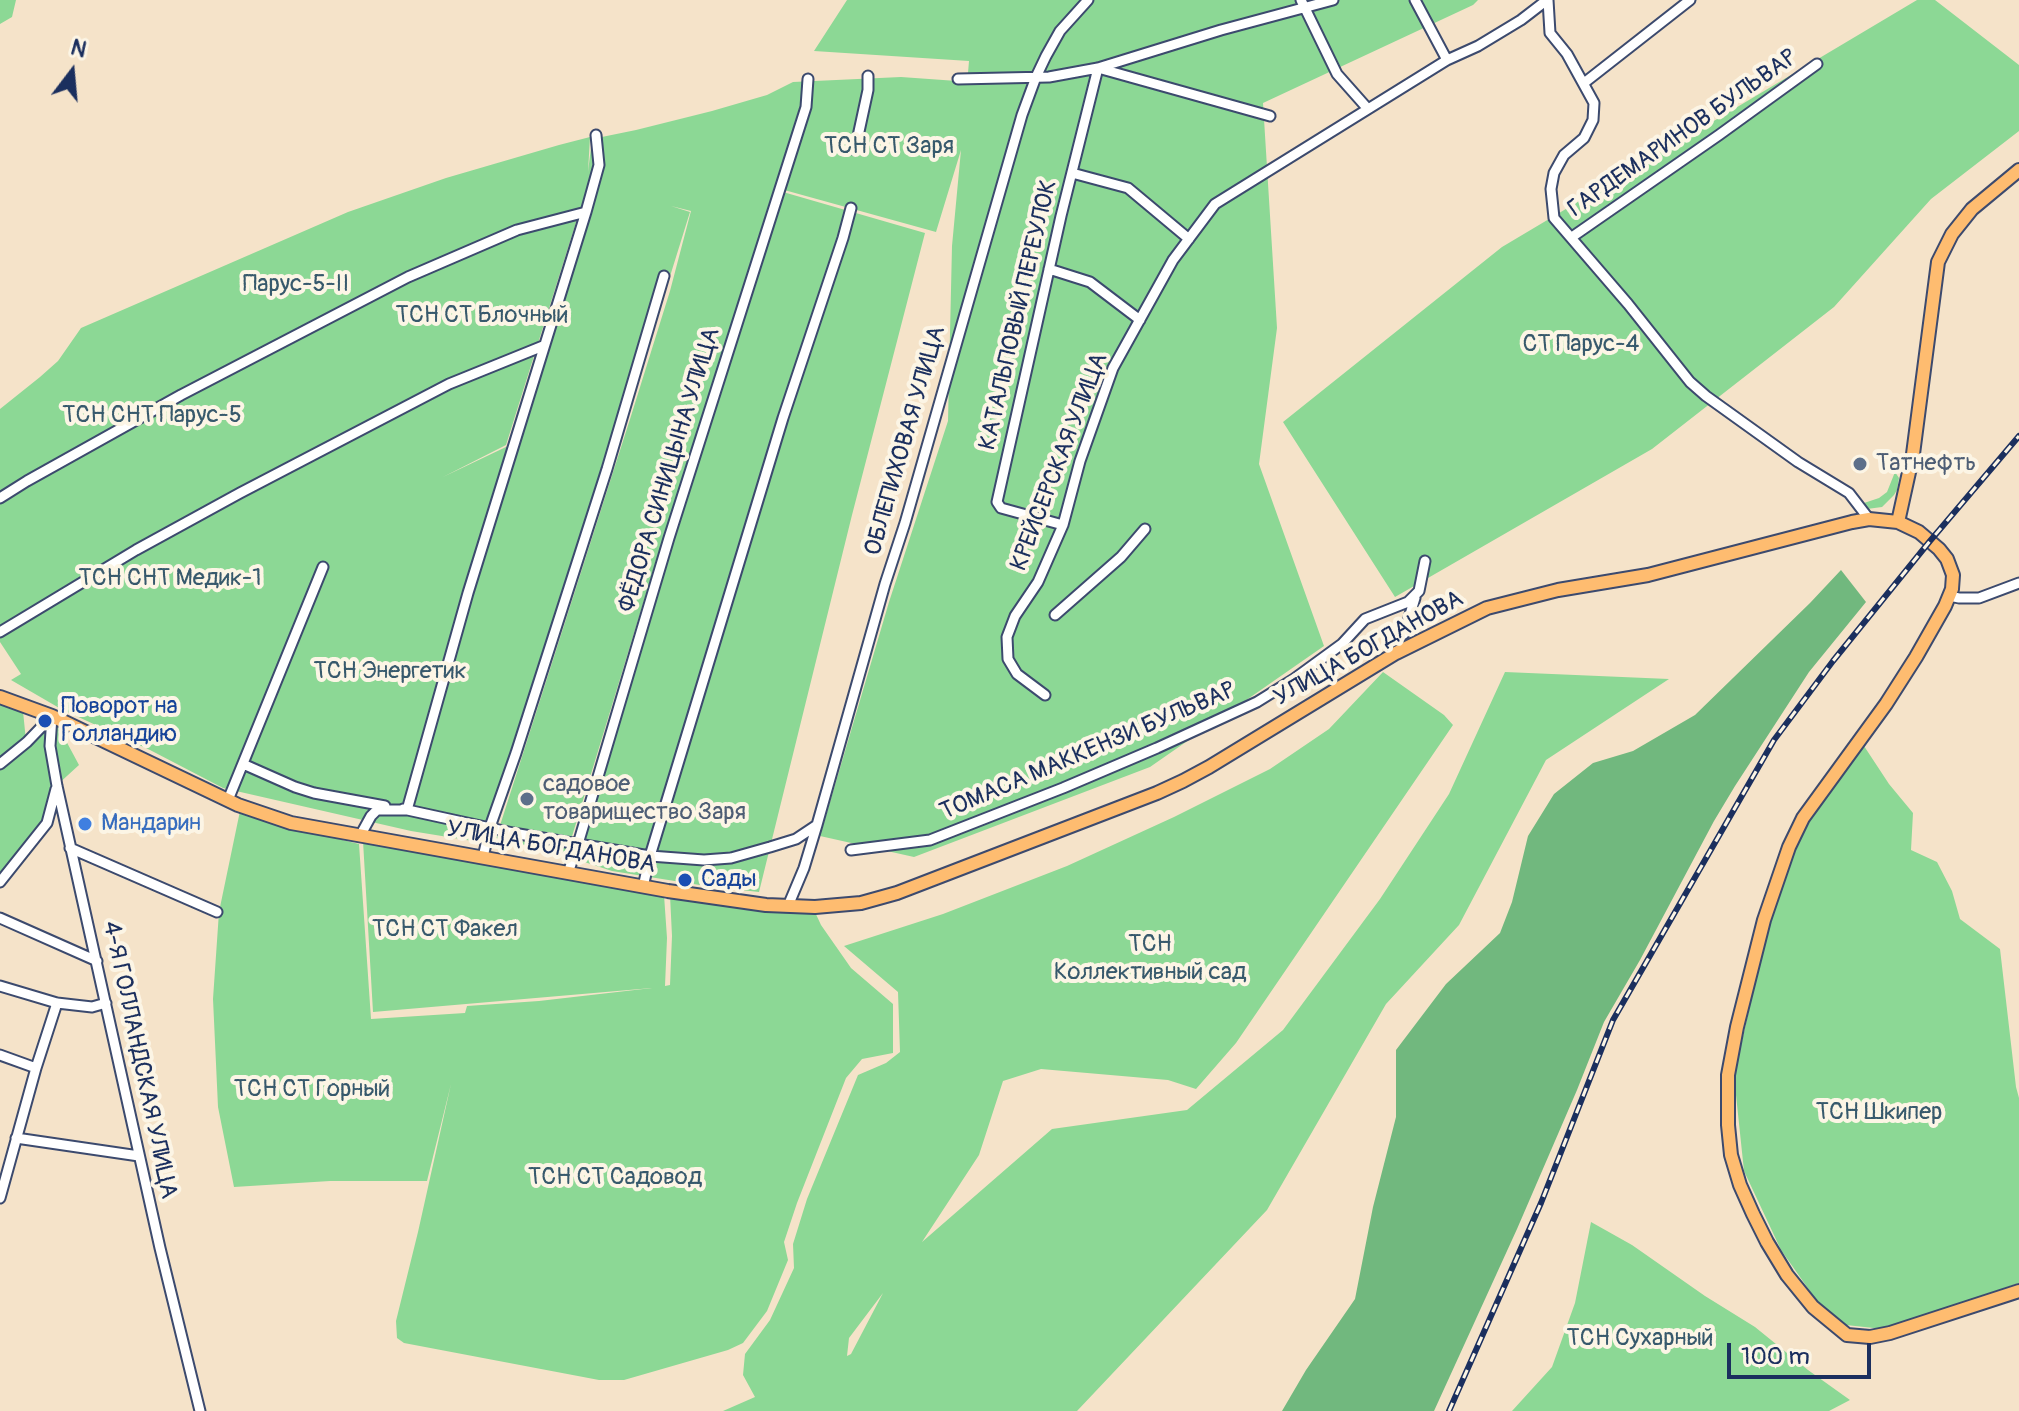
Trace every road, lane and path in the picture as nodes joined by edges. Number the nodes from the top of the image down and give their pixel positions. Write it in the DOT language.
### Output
graph roads {
  1 [pos="1088,0"];
  2 [pos="1333,0"];
  3 [pos="1415,0"];
  4 [pos="1548,0"];
  5 [pos="1690,0"];
  6 [pos="1303,4"];
  7 [pos="1447,60"];
  8 [pos="1817,64"];
  9 [pos="1098,68"];
  10 [pos="868,76"];
  11 [pos="1036,77"];
  12 [pos="808,79"];
  13 [pos="958,79"];
  14 [pos="1584,83"];
  15 [pos="1368,109"];
  16 [pos="1270,116"];
  17 [pos="596,135"];
  18 [pos="855,150"];
  19 [pos="2019,170"];
  20 [pos="1072,173"];
  21 [pos="851,208"];
  22 [pos="586,212"];
  23 [pos="1572,237"];
  24 [pos="1189,239"];
  25 [pos="1049,269"];
  26 [pos="664,276"];
  27 [pos="1140,320"];
  28 [pos="543,346"];
  29 [pos="0,498"];
  30 [pos="1869,519"];
  31 [pos="1898,522"];
  32 [pos="1063,525"];
  33 [pos="1145,529"];
  34 [pos="1425,561"];
  35 [pos="323,567"];
  36 [pos="2019,583"];
  37 [pos="1419,591"];
  38 [pos="1949,596"];
  39 [pos="1055,615"];
  40 [pos="0,632"];
  41 [pos="1404,634"];
  42 [pos="1045,695"];
  43 [pos="0,697"];
  44 [pos="52,716"];
  45 [pos="0,764"];
  46 [pos="243,764"];
  47 [pos="57,786"];
  48 [pos="228,800"];
  49 [pos="407,810"];
  50 [pos="817,825"];
  51 [pos="490,827"];
  52 [pos="360,836"];
  53 [pos="578,844"];
  54 [pos="70,848"];
  55 [pos="851,850"];
  56 [pos="650,856"];
  57 [pos="483,857"];
  58 [pos="568,873"];
  59 [pos="0,882"];
  60 [pos="643,887"];
  61 [pos="788,906"];
  62 [pos="217,912"];
  63 [pos="0,918"];
  64 [pos="97,961"];
  65 [pos="0,986"];
  66 [pos="57,1003"];
  67 [pos="106,1003"];
  68 [pos="0,1055"];
  69 [pos="36,1068"];
  70 [pos="16,1138"];
  71 [pos="139,1156"];
  72 [pos="1,1192"];
  73 [pos="2019,1291"];
  74 [pos="200,1411"];
  1 -- 11 [label="street, ОБЛЕПИХОВАЯ УЛИЦА"];
  2 -- 6 [label="street"];
  3 -- 7 [label="street"];
  4 -- 7 [label="street, КРЕЙСЕРСКАЯ УЛИЦА"];
  4 -- 14 [label="street"];
  5 -- 14 [label="street"];
  6 -- 9 [label="street"];
  6 -- 15 [label="street"];
  7 -- 15 [label="street, КРЕЙСЕРСКАЯ УЛИЦА"];
  8 -- 23 [label="street, ГАРДЕМАРИНОВ БУЛЬВАР"];
  9 -- 11 [label="street"];
  9 -- 16 [label="street"];
  9 -- 20 [label="street, КАТАЛЬПОВЫЙ ПЕРЕУЛОК"];
  10 -- 18 [label="street"];
  11 -- 13 [label="street"];
  11 -- 50 [label="street, ОБЛЕПИХОВАЯ УЛИЦА"];
  12 -- 53 [label="street, ФЁДОРА СИНИЦЫНА УЛИЦА"];
  14 -- 23 [label="street"];
  15 -- 24 [label="street, КРЕЙСЕРСКАЯ УЛИЦА"];
  17 -- 22 [label="street"];
  19 -- 31 [label="main road"];
  20 -- 24 [label="street"];
  20 -- 25 [label="street, КАТАЛЬПОВЫЙ ПЕРЕУЛОК"];
  21 -- 56 [label="street"];
  22 -- 28 [label="street"];
  22 -- 29 [label="street"];
  23 -- 30 [label="street"];
  24 -- 27 [label="street, КРЕЙСЕРСКАЯ УЛИЦА"];
  25 -- 27 [label="street"];
  25 -- 32 [label="street, КАТАЛЬПОВЫЙ ПЕРЕУЛОК"];
  26 -- 51 [label="street"];
  27 -- 32 [label="street, КРЕЙСЕРСКАЯ УЛИЦА"];
  28 -- 40 [label="street"];
  28 -- 49 [label="street"];
  30 -- 31 [label="main road, УЛИЦА БОГДАНОВА"];
  30 -- 61 [label="main road, УЛИЦА БОГДАНОВА"];
  31 -- 38 [label="main road, УЛИЦА БОГДАНОВА"];
  32 -- 42 [label="street, КРЕЙСЕРСКАЯ УЛИЦА"];
  33 -- 39 [label="street"];
  34 -- 37 [label="street"];
  35 -- 46 [label="street"];
  36 -- 38 [label="street"];
  37 -- 41 [label="street"];
  37 -- 55 [label="street, ТОМАСА МАККЕНЗИ БУЛЬВАР"];
  38 -- 73 [label="main road"];
  43 -- 44 [label="main road, УЛИЦА БОГДАНОВА"];
  44 -- 45 [label="street"];
  44 -- 47 [label="street, 4-Я ГОЛЛАНДСКАЯ УЛИЦА"];
  44 -- 48 [label="main road, УЛИЦА БОГДАНОВА"];
  46 -- 48 [label="street"];
  46 -- 49 [label="street"];
  47 -- 54 [label="street, 4-Я ГОЛЛАНДСКАЯ УЛИЦА"];
  47 -- 59 [label="street"];
  48 -- 52 [label="main road, УЛИЦА БОГДАНОВА"];
  49 -- 51 [label="street"];
  49 -- 52 [label="street"];
  50 -- 56 [label="street"];
  50 -- 61 [label="street, ОБЛЕПИХОВАЯ УЛИЦА"];
  51 -- 53 [label="street"];
  51 -- 57 [label="street"];
  52 -- 57 [label="main road, УЛИЦА БОГДАНОВА"];
  53 -- 56 [label="street"];
  53 -- 58 [label="street, ФЁДОРА СИНИЦЫНА УЛИЦА"];
  54 -- 62 [label="street"];
  54 -- 64 [label="street, 4-Я ГОЛЛАНДСКАЯ УЛИЦА"];
  56 -- 60 [label="street"];
  57 -- 58 [label="main road, УЛИЦА БОГДАНОВА"];
  58 -- 60 [label="main road, УЛИЦА БОГДАНОВА"];
  60 -- 61 [label="main road, УЛИЦА БОГДАНОВА"];
  63 -- 64 [label="street"];
  64 -- 67 [label="street, 4-Я ГОЛЛАНДСКАЯ УЛИЦА"];
  65 -- 66 [label="street"];
  66 -- 67 [label="street"];
  66 -- 69 [label="street"];
  67 -- 71 [label="street, 4-Я ГОЛЛАНДСКАЯ УЛИЦА"];
  68 -- 69 [label="street"];
  69 -- 70 [label="street"];
  70 -- 71 [label="street"];
  70 -- 72 [label="street"];
  71 -- 74 [label="street, 4-Я ГОЛЛАНДСКАЯ УЛИЦА"];
}
